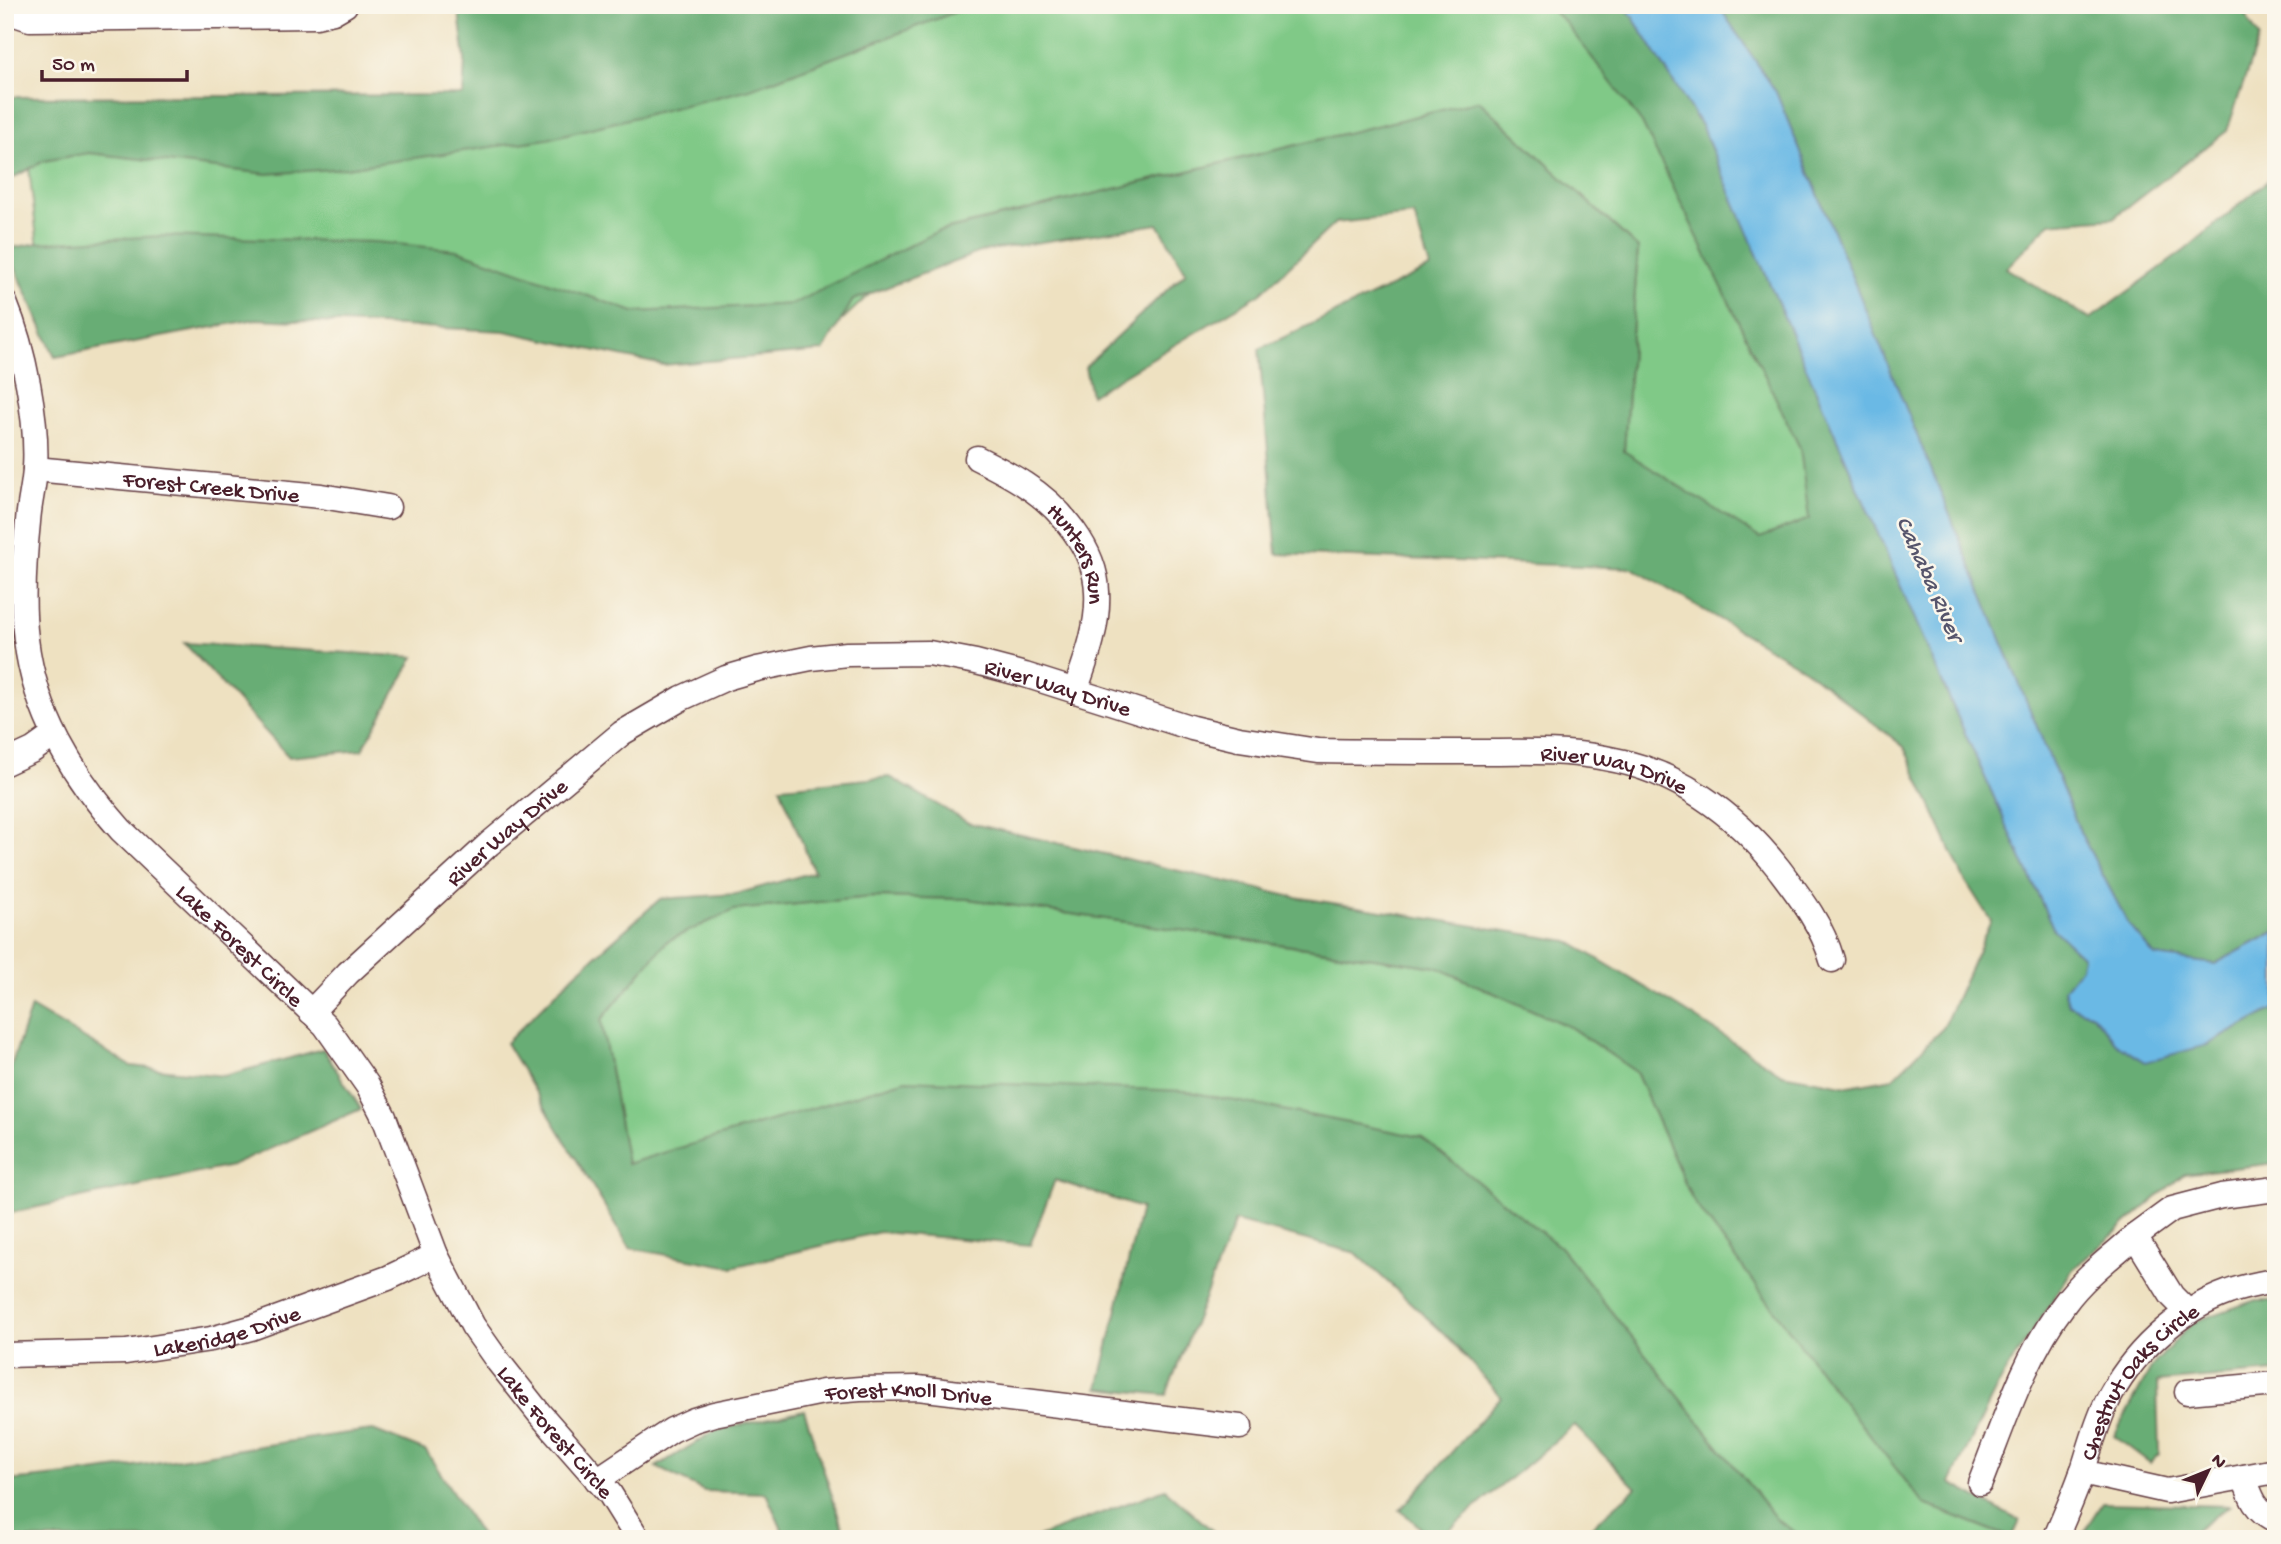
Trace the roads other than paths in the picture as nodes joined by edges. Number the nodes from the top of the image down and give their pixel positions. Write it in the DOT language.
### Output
graph roads {
  1 [pos="7,5"];
  2 [pos="345,5"];
  3 [pos="5,303"];
  4 [pos="977,458"];
  5 [pos="35,469"];
  6 [pos="388,507"];
  7 [pos="1075,691"];
  8 [pos="54,735"];
  9 [pos="5,763"];
  10 [pos="1832,960"];
  11 [pos="311,1012"];
  12 [pos="2276,1189"];
  13 [pos="2135,1236"];
  14 [pos="436,1255"];
  15 [pos="2276,1280"];
  16 [pos="2188,1312"];
  17 [pos="5,1355"];
  18 [pos="2276,1384"];
  19 [pos="2188,1392"];
  20 [pos="1240,1427"];
  21 [pos="2276,1471"];
  22 [pos="2082,1472"];
  23 [pos="2244,1477"];
  24 [pos="597,1480"];
  25 [pos="1980,1483"];
  26 [pos="2276,1520"];
  27 [pos="638,1539"];
  28 [pos="2054,1539"];
  1 -- 2 [label="street"];
  3 -- 5 [label="street, Lake Forest Circle"];
  4 -- 7 [label="street, Hunters Run"];
  5 -- 6 [label="street, Forest Creek Drive"];
  5 -- 8 [label="street, Lake Forest Circle"];
  7 -- 10 [label="street, River Way Drive"];
  7 -- 11 [label="street, River Way Drive"];
  8 -- 9 [label="street"];
  8 -- 11 [label="street, Lake Forest Circle"];
  11 -- 14 [label="street, Lake Forest Circle"];
  12 -- 13 [label="street"];
  13 -- 16 [label="street"];
  13 -- 25 [label="street"];
  14 -- 17 [label="street, Lakeridge Drive"];
  14 -- 24 [label="street, Lake Forest Circle"];
  15 -- 16 [label="street, Chestnut Oaks Circle"];
  16 -- 22 [label="street, Chestnut Oaks Circle"];
  18 -- 19 [label="street"];
  20 -- 24 [label="street, Forest Knoll Drive"];
  21 -- 23 [label="street, Chestnut Oaks Circle"];
  22 -- 23 [label="street, Chestnut Oaks Circle"];
  22 -- 28 [label="street"];
  23 -- 26 [label="street"];
  24 -- 27 [label="street, Lake Forest Circle"];
}
